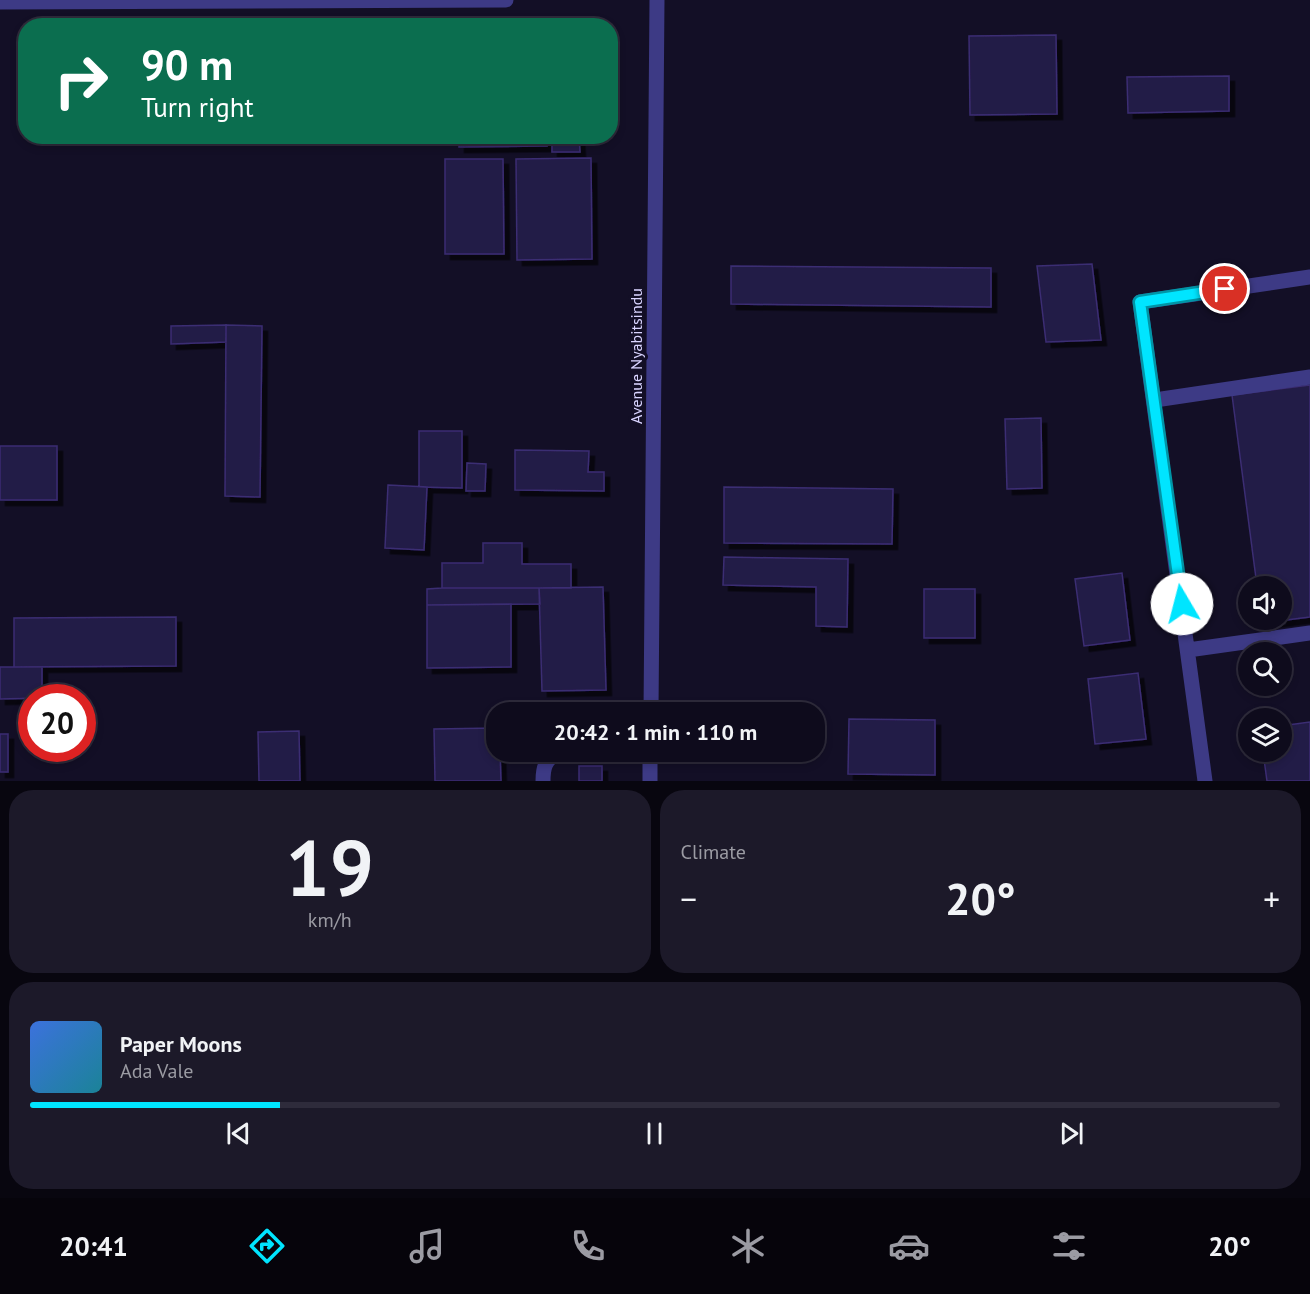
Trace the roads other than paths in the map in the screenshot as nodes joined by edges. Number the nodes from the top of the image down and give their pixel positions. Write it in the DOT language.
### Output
graph roads {
  1 [pos="506,0"];
  2 [pos="657,0"];
  3 [pos="0,2"];
  4 [pos="1310,277"];
  5 [pos="1310,377"];
  6 [pos="1155,400"];
  7 [pos="1310,633"];
  8 [pos="1188,650"];
  9 [pos="651,702"];
  10 [pos="547,762"];
  11 [pos="650,762"];
  12 [pos="543,781"];
  13 [pos="650,781"];
  14 [pos="1205,781"];
  1 -- 3 [label="street"];
  2 -- 9 [label="street, Avenue Nyabitsindu"];
  4 -- 6 [label="street"];
  5 -- 6 [label="street"];
  6 -- 8 [label="street"];
  7 -- 8 [label="street"];
  8 -- 14 [label="street"];
  10 -- 12 [label="street"];
  11 -- 13 [label="street"];
}
